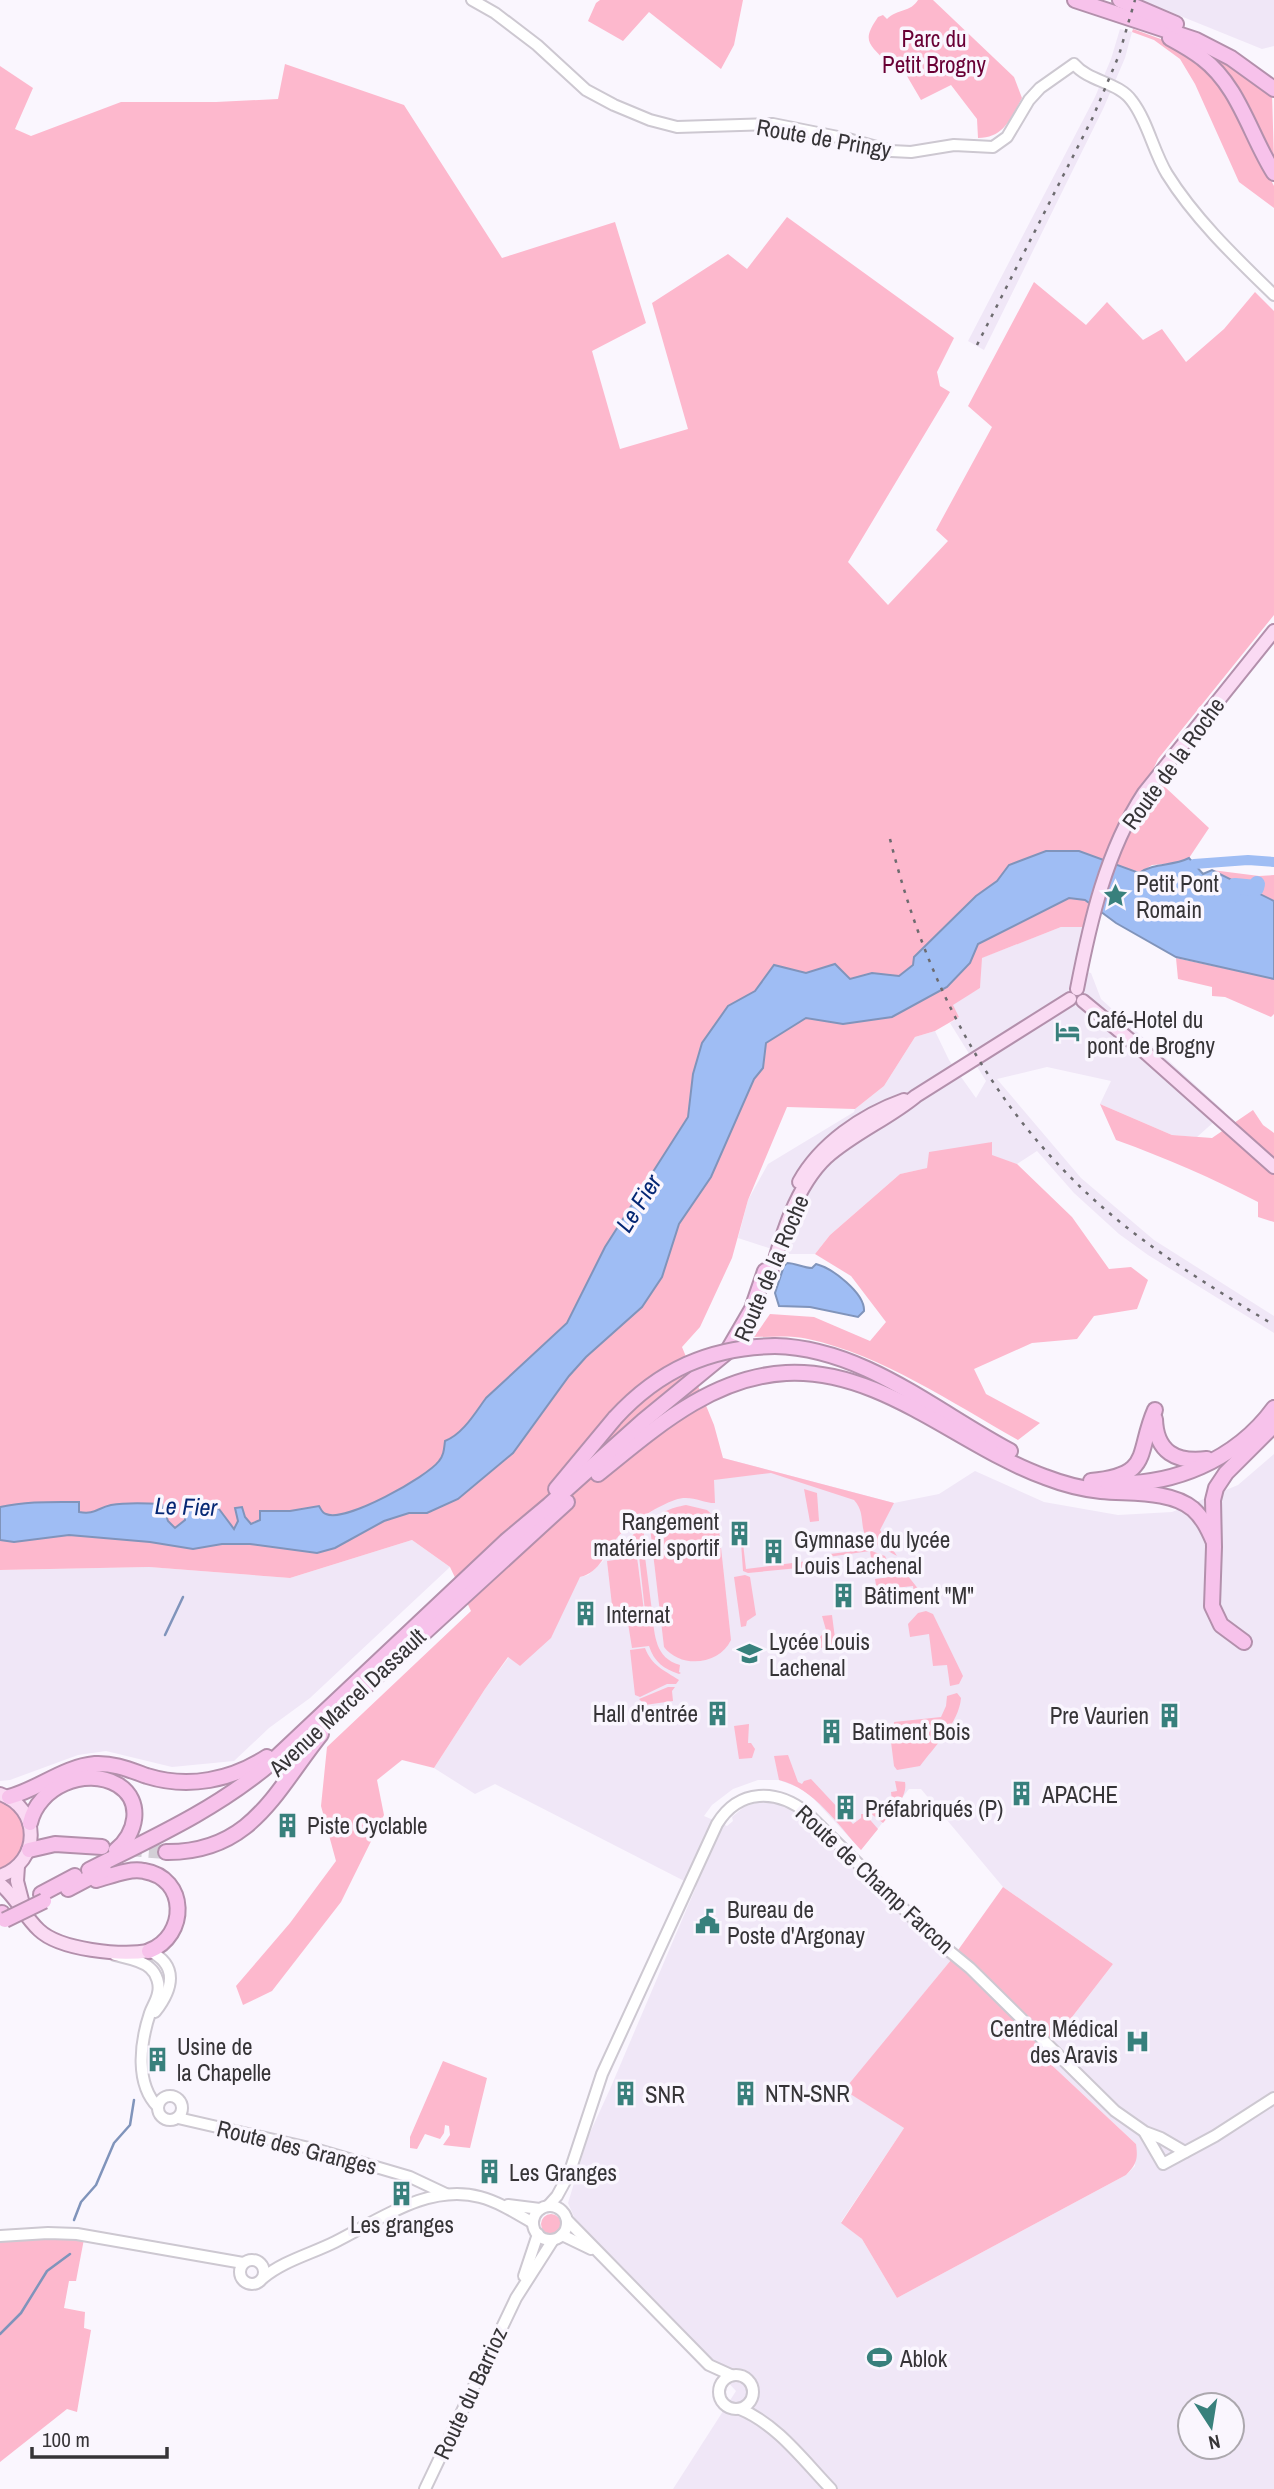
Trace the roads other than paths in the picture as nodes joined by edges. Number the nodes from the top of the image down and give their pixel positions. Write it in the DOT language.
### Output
graph roads {
  1 [pos="472,0"];
  2 [pos="1075,0"];
  3 [pos="1099,0"];
  4 [pos="1120,0"];
  5 [pos="1162,19"];
  6 [pos="1134,21"];
  7 [pos="1274,78"];
  8 [pos="1274,89"];
  9 [pos="1274,173"];
  10 [pos="1274,295"];
  11 [pos="1274,631"];
  12 [pos="1077,993"];
  13 [pos="916,1096"];
  14 [pos="1274,1167"];
  15 [pos="765,1271"];
  16 [pos="756,1318"];
  17 [pos="1274,1408"];
  18 [pos="1274,1425"];
  19 [pos="1256,1443"];
  20 [pos="1220,1457"];
  21 [pos="598,1474"];
  22 [pos="1095,1486"];
  23 [pos="1213,1540"];
  24 [pos="506,1541"];
  25 [pos="1244,1642"];
  26 [pos="347,1705"];
  27 [pos="318,1715"];
  28 [pos="5,1796"];
  29 [pos="30,1822"];
  30 [pos="102,1847"];
  31 [pos="29,1850"];
  32 [pos="166,1852"];
  33 [pos="18,1866"];
  34 [pos="89,1870"];
  35 [pos="0,1876"];
  36 [pos="0,1884"];
  37 [pos="68,1889"];
  38 [pos="42,1897"];
  39 [pos="25,1911"];
  40 [pos="2,1917"];
  41 [pos="149,1951"];
  42 [pos="112,1954"];
  43 [pos="147,2022"];
  44 [pos="1274,2098"];
  45 [pos="158,2107"];
  46 [pos="178,2118"];
  47 [pos="1145,2132"];
  48 [pos="1185,2152"];
  49 [pos="569,2174"];
  50 [pos="416,2179"];
  51 [pos="446,2194"];
  52 [pos="423,2199"];
  53 [pos="499,2203"];
  54 [pos="544,2207"];
  55 [pos="566,2217"];
  56 [pos="533,2222"];
  57 [pos="538,2234"];
  58 [pos="0,2236"];
  59 [pos="557,2237"];
  60 [pos="598,2253"];
  61 [pos="260,2263"];
  62 [pos="284,2263"];
  63 [pos="242,2268"];
  64 [pos="263,2278"];
  65 [pos="516,2298"];
  66 [pos="709,2365"];
  67 [pos="731,2375"];
  68 [pos="720,2385"];
  69 [pos="752,2400"];
  70 [pos="740,2409"];
  71 [pos="768,2425"];
  72 [pos="425,2489"];
  73 [pos="831,2489"];
  1 -- 10 [label="street, Route de Pringy"];
  2 -- 6 [label="highway"];
  3 -- 5 [label="highway"];
  4 -- 5 [label="highway"];
  5 -- 7 [label="highway"];
  6 -- 8 [label="highway"];
  6 -- 9 [label="highway"];
  11 -- 12 [label="main road, Route de la Roche"];
  12 -- 13 [label="main road, Route de la Roche"];
  12 -- 14 [label="main road"];
  13 -- 15 [label="main road, Route de la Roche"];
  13 -- 16 [label="main road, Route de la Roche"];
  15 -- 24 [label="highway, Route de la Roche"];
  16 -- 21 [label="highway, Route de la Roche"];
  17 -- 20 [label="highway"];
  18 -- 19 [label="highway"];
  19 -- 22 [label="highway"];
  19 -- 23 [label="highway"];
  20 -- 22 [label="highway"];
  20 -- 22 [label="highway"];
  21 -- 22 [label="highway"];
  21 -- 26 [label="highway, Avenue Marcel Dassault"];
  22 -- 23 [label="highway"];
  22 -- 24 [label="highway, bridge"];
  23 -- 25 [label="highway"];
  24 -- 27 [label="highway, Avenue Marcel Dassault"];
  26 -- 32 [label="highway"];
  26 -- 37 [label="highway, Avenue Marcel Dassault"];
  27 -- 28 [label="highway"];
  27 -- 34 [label="highway, Avenue Marcel Dassault"];
  28 -- 29 [label="main road"];
  29 -- 31 [label="main road"];
  29 -- 34 [label="highway"];
  30 -- 31 [label="highway"];
  31 -- 33 [label="main road"];
  33 -- 35 [label="main road"];
  33 -- 39 [label="main road"];
  34 -- 38 [label="highway"];
  36 -- 39 [label="main road"];
  37 -- 38 [label="highway"];
  37 -- 41 [label="highway"];
  38 -- 40 [label="highway, bridge"];
  39 -- 42 [label="main road"];
  41 -- 42 [label="main road"];
  41 -- 43 [label="street"];
  42 -- 43 [label="street"];
  43 -- 45 [label="street"];
  44 -- 48 [label="street"];
  45 -- 46 [label="street, Route des Granges"];
  45 -- 46 [label="street"];
  46 -- 50 [label="street, Route des Granges"];
  47 -- 48 [label="street, Route de Champ Farcon"];
  47 -- 48 [label="street, Route de Champ Farcon"];
  47 -- 49 [label="street, Route de Champ Farcon"];
  49 -- 54 [label="street, Route de Champ Farcon"];
  49 -- 55 [label="street, Route de Champ Farcon"];
  50 -- 51 [label="street, Route des Granges"];
  50 -- 52 [label="street"];
  51 -- 52 [label="street"];
  51 -- 53 [label="street"];
  52 -- 62 [label="street"];
  53 -- 54 [label="street"];
  53 -- 56 [label="street"];
  54 -- 55 [label="street"];
  54 -- 56 [label="street"];
  55 -- 59 [label="street"];
  55 -- 60 [label="street"];
  56 -- 57 [label="street"];
  57 -- 59 [label="street"];
  57 -- 65 [label="street, Route du Barrioz"];
  58 -- 63 [label="street"];
  59 -- 60 [label="street"];
  59 -- 65 [label="street, Route du Barrioz"];
  60 -- 66 [label="street"];
  61 -- 62 [label="street"];
  61 -- 63 [label="street"];
  61 -- 64 [label="street"];
  62 -- 64 [label="street"];
  63 -- 64 [label="street"];
  65 -- 72 [label="street, Route du Barrioz"];
  66 -- 67 [label="street"];
  66 -- 68 [label="street"];
  67 -- 68 [label="street"];
  67 -- 69 [label="street"];
  68 -- 70 [label="street"];
  69 -- 70 [label="street"];
  69 -- 71 [label="street"];
  70 -- 71 [label="street"];
  71 -- 73 [label="street"];
}
